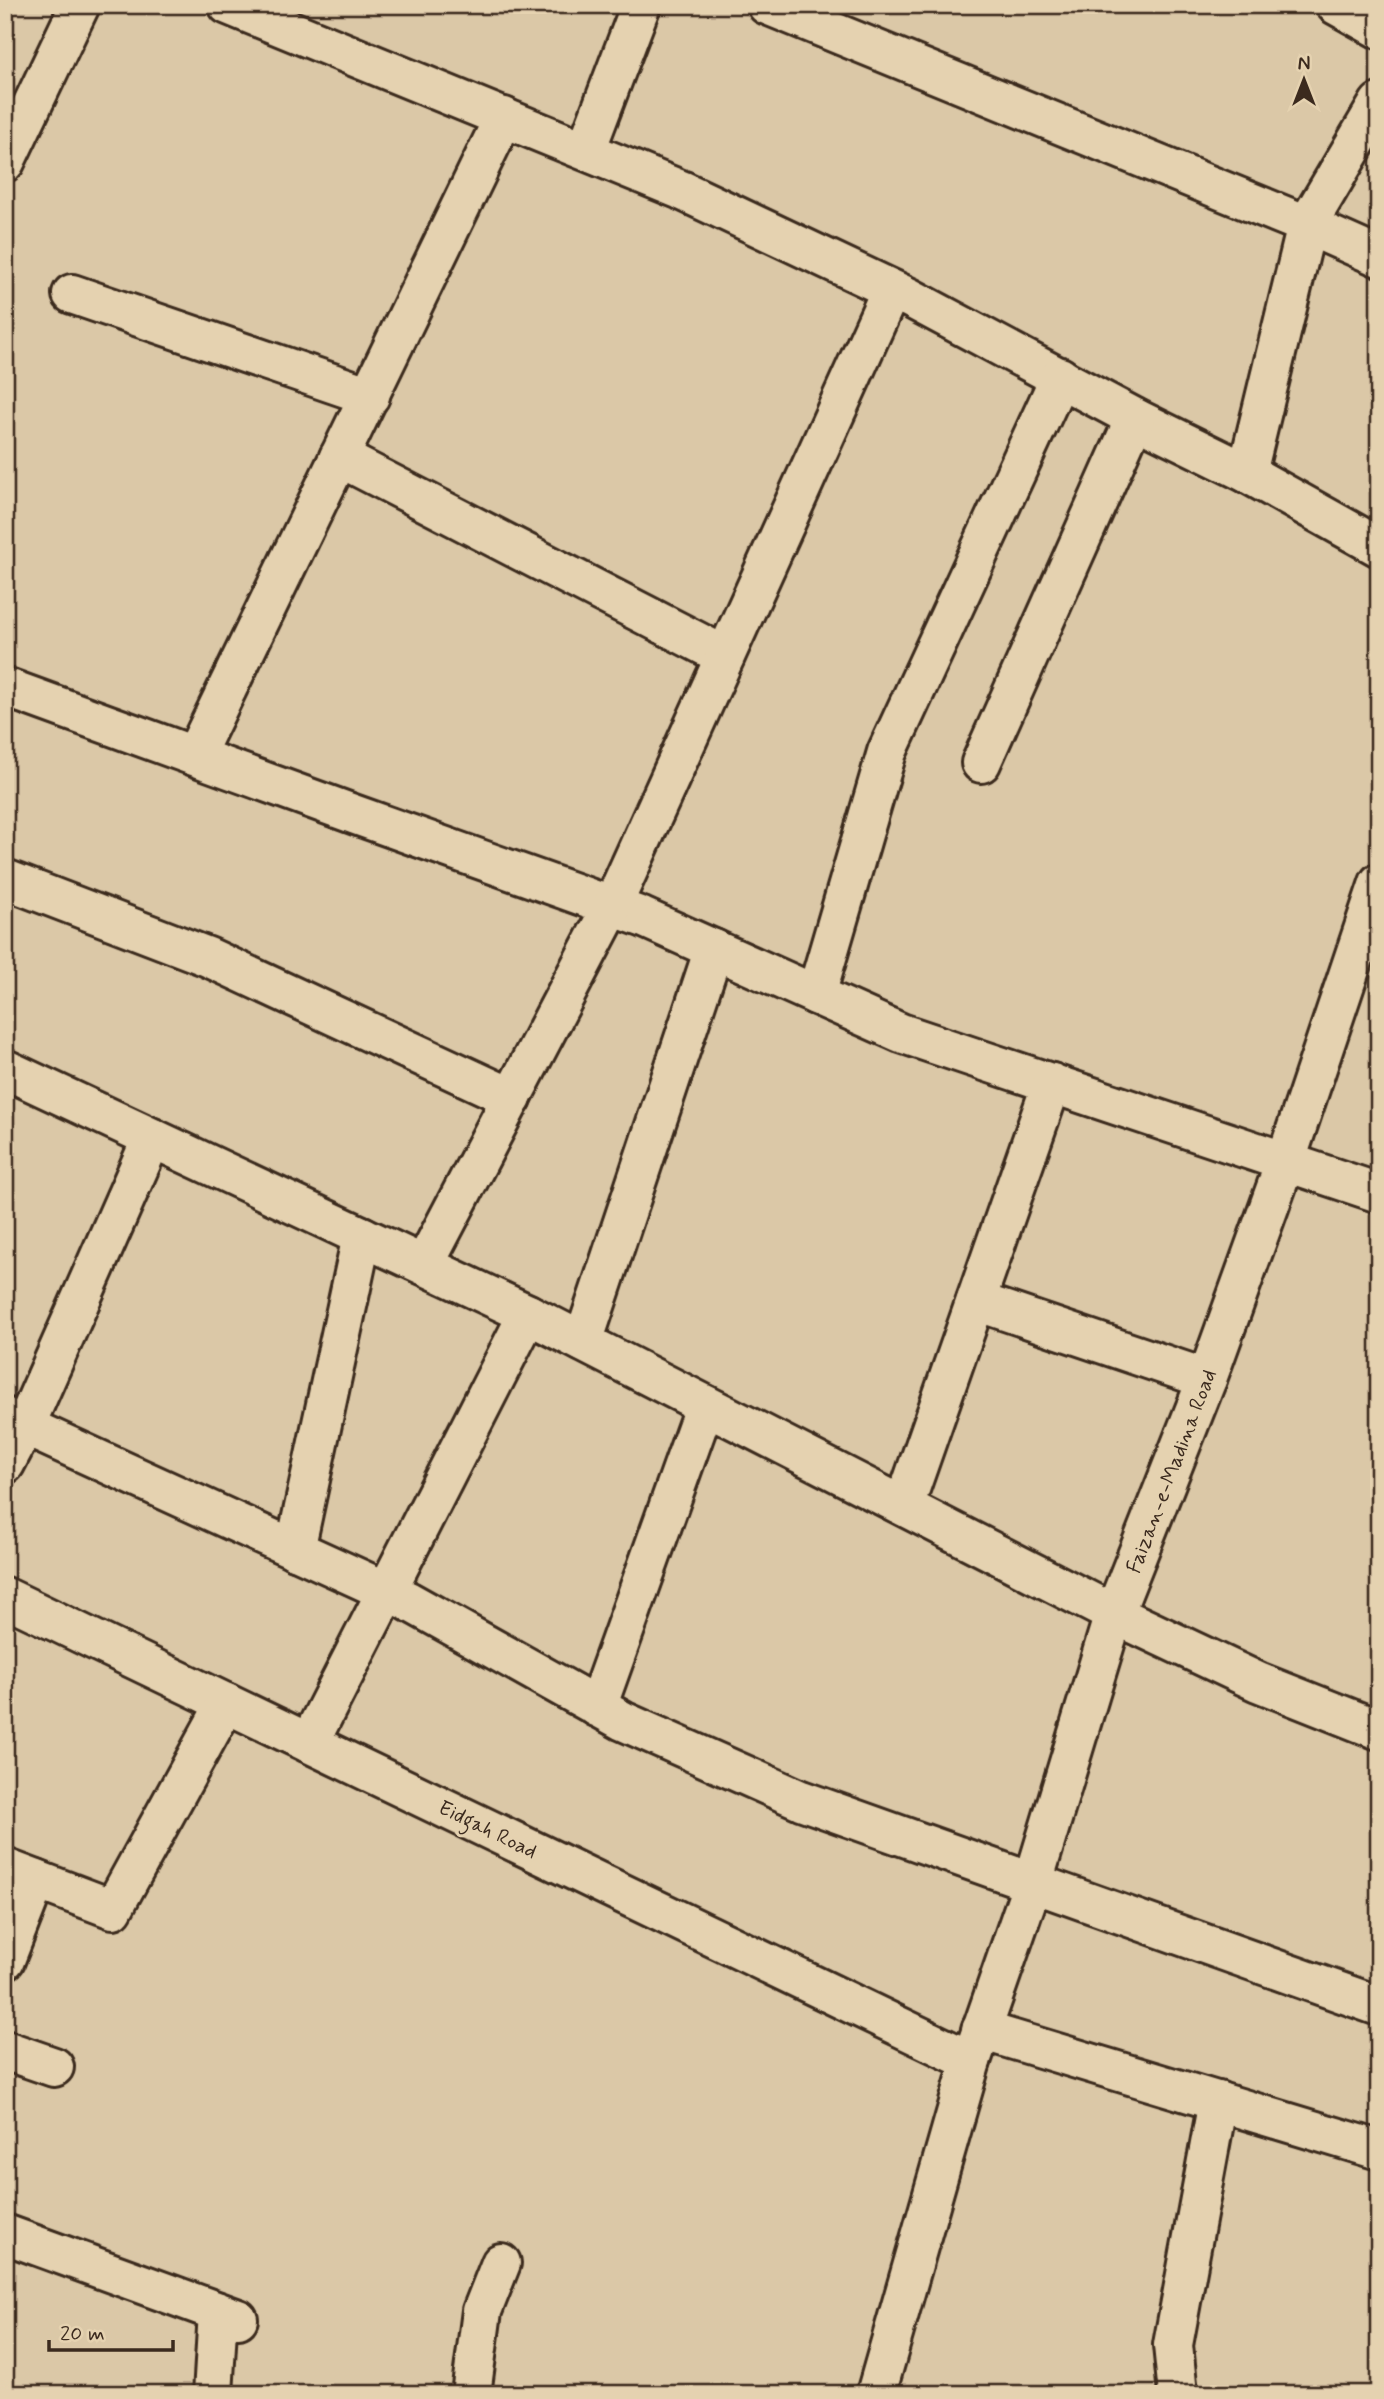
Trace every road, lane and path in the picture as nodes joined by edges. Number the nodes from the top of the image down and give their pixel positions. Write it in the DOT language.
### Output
graph roads {
  1 [pos="80,5"];
  2 [pos="228,5"];
  3 [pos="641,5"];
  4 [pos="766,5"];
  5 [pos="1336,5"];
  6 [pos="1379,29"];
  7 [pos="1379,103"];
  8 [pos="504,117"];
  9 [pos="586,150"];
  10 [pos="5,162"];
  11 [pos="1307,225"];
  12 [pos="1379,257"];
  13 [pos="891,289"];
  14 [pos="72,294"];
  15 [pos="1060,377"];
  16 [pos="370,396"];
  17 [pos="1135,418"];
  18 [pos="339,457"];
  19 [pos="1247,473"];
  20 [pos="1379,547"];
  21 [pos="725,656"];
  22 [pos="5,687"];
  23 [pos="195,755"];
  24 [pos="981,763"];
  25 [pos="5,879"];
  26 [pos="1379,883"];
  27 [pos="612,906"];
  28 [pos="714,949"];
  29 [pos="816,995"];
  30 [pos="6,1071"];
  31 [pos="1052,1083"];
  32 [pos="512,1098"];
  33 [pos="152,1138"];
  34 [pos="1286,1160"];
  35 [pos="1379,1192"];
  36 [pos="362,1237"];
  37 [pos="424,1265"];
  38 [pos="976,1301"];
  39 [pos="528,1314"];
  40 [pos="583,1342"];
  41 [pos="1207,1379"];
  42 [pos="705,1405"];
  43 [pos="15,1421"];
  44 [pos="5,1464"];
  45 [pos="904,1506"];
  46 [pos="296,1550"];
  47 [pos="388,1592"];
  48 [pos="5,1597"];
  49 [pos="1114,1614"];
  50 [pos="226,1703"];
  51 [pos="597,1707"];
  52 [pos="1379,1730"];
  53 [pos="309,1743"];
  54 [pos="20,1874"];
  55 [pos="1033,1882"];
  56 [pos="5,1960"];
  57 [pos="1379,2006"];
  58 [pos="976,2045"];
  59 [pos="5,2050"];
  60 [pos="54,2067"];
  61 [pos="1217,2101"];
  62 [pos="1379,2150"];
  63 [pos="5,2234"];
  64 [pos="501,2263"];
  65 [pos="213,2394"];
  66 [pos="471,2394"];
  67 [pos="876,2394"];
  68 [pos="1178,2394"];
  1 -- 10 [label="street"];
  2 -- 8 [label="street"];
  3 -- 9 [label="street"];
  4 -- 11 [label="street"];
  5 -- 6 [label="street"];
  7 -- 11 [label="street"];
  8 -- 9 [label="street"];
  8 -- 16 [label="street"];
  9 -- 13 [label="street"];
  11 -- 12 [label="street"];
  11 -- 19 [label="street"];
  13 -- 15 [label="street"];
  13 -- 21 [label="street"];
  14 -- 16 [label="street"];
  15 -- 17 [label="street"];
  15 -- 29 [label="street"];
  16 -- 18 [label="street"];
  17 -- 19 [label="street"];
  17 -- 24 [label="street"];
  18 -- 21 [label="street"];
  18 -- 23 [label="street"];
  19 -- 20 [label="street"];
  21 -- 27 [label="street"];
  22 -- 23 [label="street"];
  23 -- 27 [label="street"];
  25 -- 32 [label="street"];
  26 -- 34 [label="street, Faizan-e-Madina Road"];
  27 -- 28 [label="street"];
  27 -- 32 [label="street"];
  28 -- 29 [label="street"];
  28 -- 40 [label="street"];
  29 -- 31 [label="street"];
  30 -- 33 [label="street"];
  31 -- 34 [label="street"];
  31 -- 38 [label="street"];
  32 -- 37 [label="street"];
  33 -- 36 [label="street"];
  33 -- 43 [label="street"];
  34 -- 35 [label="street"];
  34 -- 41 [label="street, Faizan-e-Madina Road"];
  36 -- 37 [label="street"];
  36 -- 46 [label="street"];
  37 -- 39 [label="street"];
  38 -- 41 [label="street"];
  38 -- 45 [label="street"];
  39 -- 40 [label="street"];
  39 -- 47 [label="street"];
  40 -- 42 [label="street"];
  41 -- 49 [label="street, Faizan-e-Madina Road"];
  42 -- 45 [label="street"];
  42 -- 51 [label="street"];
  43 -- 44 [label="street"];
  43 -- 46 [label="street"];
  45 -- 49 [label="street"];
  46 -- 47 [label="street"];
  47 -- 51 [label="street"];
  47 -- 53 [label="street"];
  48 -- 50 [label="street, Eidgah Road"];
  49 -- 52 [label="street"];
  49 -- 55 [label="street, Faizan-e-Madina Road"];
  50 -- 53 [label="street, Eidgah Road"];
  50 -- 54 [label="street"];
  51 -- 55 [label="street"];
  53 -- 58 [label="street, Eidgah Road"];
  54 -- 56 [label="street"];
  55 -- 57 [label="street"];
  55 -- 58 [label="street, Faizan-e-Madina Road"];
  58 -- 61 [label="street, Eidgah Road"];
  58 -- 67 [label="street, Faizan-e-Madina Road"];
  59 -- 60 [label="street"];
  61 -- 62 [label="street, Eidgah Road"];
  61 -- 68 [label="street"];
  63 -- 65 [label="street"];
  64 -- 66 [label="street"];
}
